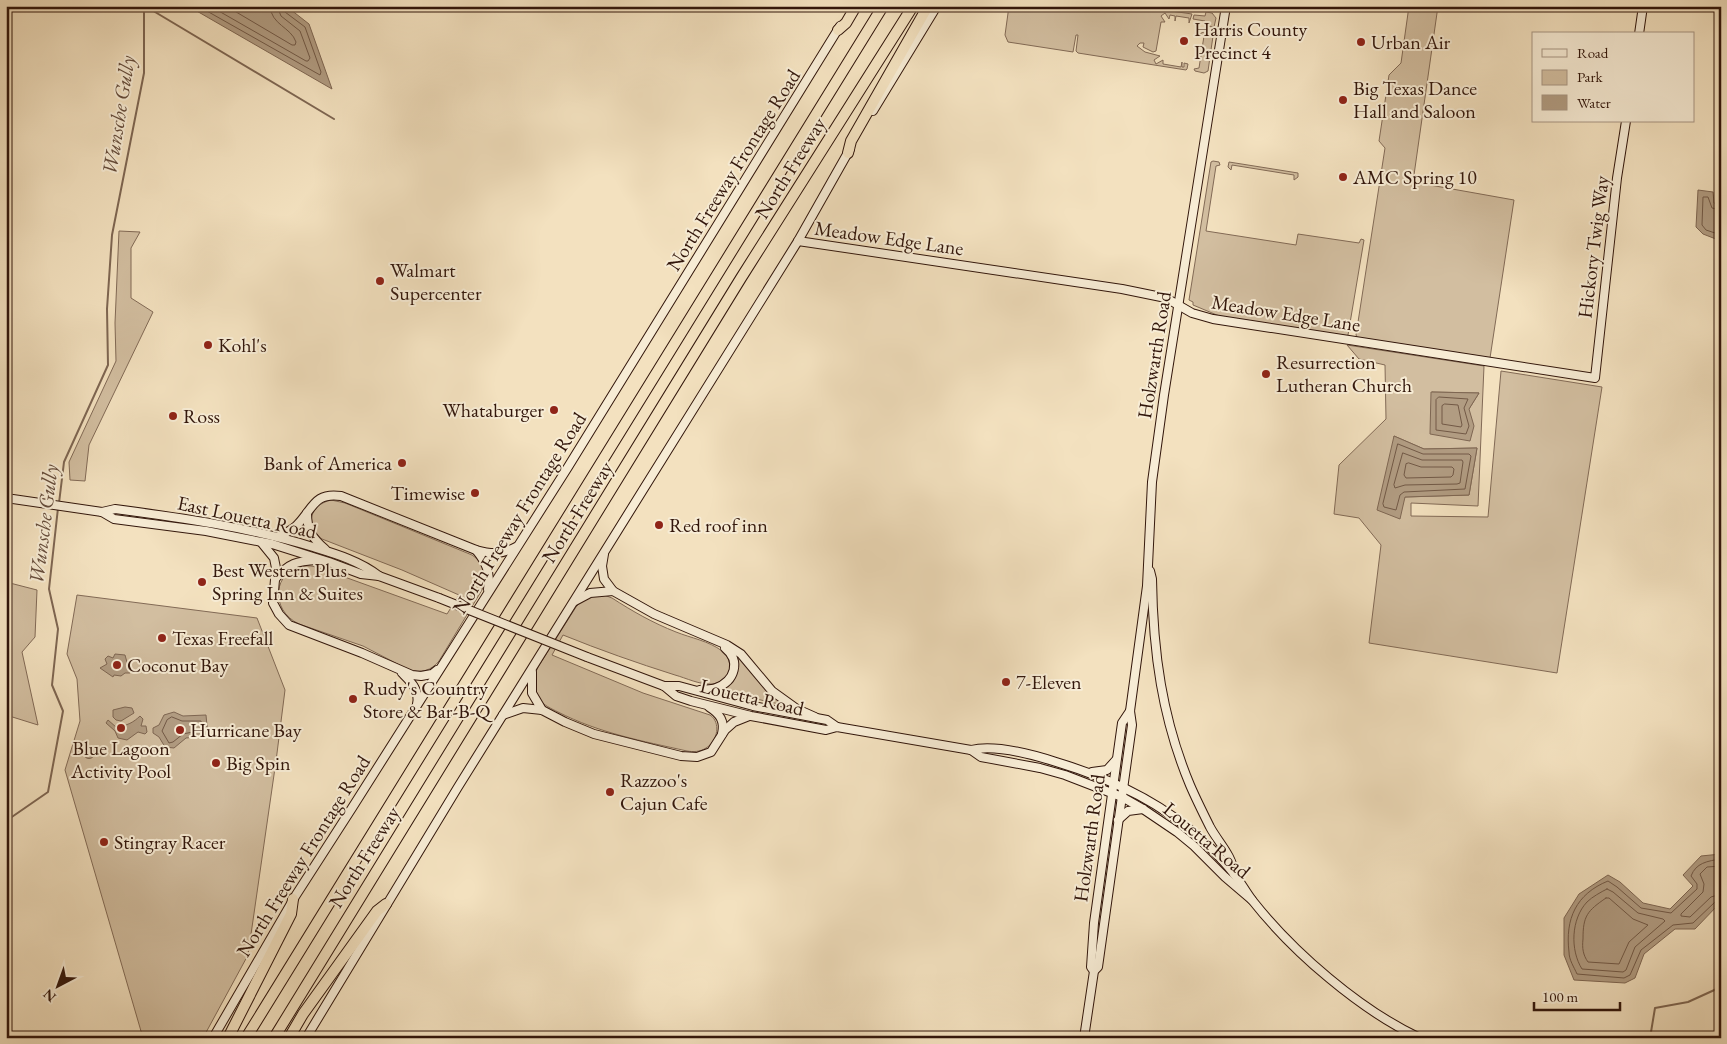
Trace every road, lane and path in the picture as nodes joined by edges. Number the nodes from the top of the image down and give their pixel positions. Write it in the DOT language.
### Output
graph roads {
  1 [pos="855,6"];
  2 [pos="883,6"];
  3 [pos="912,6"];
  4 [pos="928,6"];
  5 [pos="937,6"];
  6 [pos="1226,6"];
  7 [pos="1643,6"];
  8 [pos="838,30"];
  9 [pos="1639,32"];
  10 [pos="1626,122"];
  11 [pos="848,153"];
  12 [pos="798,241"];
  13 [pos="1179,305"];
  14 [pos="1595,378"];
  15 [pos="6,498"];
  16 [pos="102,512"];
  17 [pos="307,513"];
  18 [pos="227,525"];
  19 [pos="214,532"];
  20 [pos="278,537"];
  21 [pos="261,542"];
  22 [pos="517,546"];
  23 [pos="476,550"];
  24 [pos="604,551"];
  25 [pos="330,552"];
  26 [pos="1148,559"];
  27 [pos="322,560"];
  28 [pos="379,576"];
  29 [pos="276,579"];
  30 [pos="613,591"];
  31 [pos="487,595"];
  32 [pos="572,603"];
  33 [pos="713,639"];
  34 [pos="587,657"];
  35 [pos="443,665"];
  36 [pos="532,669"];
  37 [pos="398,670"];
  38 [pos="664,686"];
  39 [pos="695,690"];
  40 [pos="705,704"];
  41 [pos="416,708"];
  42 [pos="542,710"];
  43 [pos="1130,711"];
  44 [pos="504,715"];
  45 [pos="751,716"];
  46 [pos="815,717"];
  47 [pos="836,727"];
  48 [pos="722,734"];
  49 [pos="970,750"];
  50 [pos="1116,760"];
  51 [pos="1088,772"];
  52 [pos="1113,782"];
  53 [pos="1123,786"];
  54 [pos="1111,792"];
  55 [pos="1122,797"];
  56 [pos="1143,809"];
  57 [pos="1118,820"];
  58 [pos="1234,874"];
  59 [pos="293,899"];
  60 [pos="1252,900"];
  61 [pos="386,904"];
  62 [pos="1094,970"];
  63 [pos="213,1038"];
  64 [pos="228,1038"];
  65 [pos="246,1038"];
  66 [pos="274,1038"];
  67 [pos="289,1038"];
  68 [pos="306,1038"];
  69 [pos="1084,1038"];
  70 [pos="1420,1038"];
  1 -- 8 [label="highway"];
  2 -- 65 [label="highway, North Freeway"];
  3 -- 66 [label="highway, North Freeway"];
  4 -- 11 [label="highway"];
  5 -- 11 [label="main road"];
  6 -- 13 [label="main road, Holzwarth Road"];
  7 -- 9 [label="main road"];
  8 -- 22 [label="main road, North Freeway Frontage Road"];
  10 -- 14 [label="main road, Hickory Twig Way"];
  11 -- 12 [label="main road"];
  12 -- 13 [label="main road, Meadow Edge Lane"];
  12 -- 24 [label="main road"];
  13 -- 14 [label="main road, Meadow Edge Lane"];
  13 -- 26 [label="main road, Holzwarth Road"];
  15 -- 16 [label="main road, East Louetta Road"];
  16 -- 18 [label="main road, East Louetta Road"];
  16 -- 19 [label="main road, East Louetta Road"];
  17 -- 20 [label="main road"];
  17 -- 23 [label="main road"];
  17 -- 25 [label="main road"];
  18 -- 19 [label="main road"];
  18 -- 20 [label="main road, East Louetta Road"];
  19 -- 21 [label="main road, East Louetta Road"];
  20 -- 25 [label="main road, East Louetta Road"];
  21 -- 27 [label="main road, East Louetta Road"];
  21 -- 29 [label="main road"];
  22 -- 23 [label="main road"];
  22 -- 31 [label="main road, North Freeway Frontage Road"];
  23 -- 31 [label="main road"];
  24 -- 30 [label="main road"];
  24 -- 32 [label="main road"];
  25 -- 28 [label="main road, East Louetta Road"];
  26 -- 43 [label="main road, Holzwarth Road"];
  26 -- 58 [label="main road"];
  27 -- 28 [label="main road, East Louetta Road"];
  27 -- 29 [label="main road"];
  28 -- 34 [label="main road, East Louetta Road, bridge"];
  29 -- 37 [label="main road"];
  30 -- 32 [label="main road"];
  30 -- 33 [label="main road"];
  31 -- 35 [label="main road, North Freeway Frontage Road"];
  32 -- 36 [label="main road"];
  33 -- 39 [label="main road"];
  33 -- 46 [label="main road"];
  34 -- 38 [label="main road, Louetta Road"];
  35 -- 37 [label="main road"];
  35 -- 41 [label="main road, North Freeway Frontage Road"];
  36 -- 42 [label="main road"];
  36 -- 44 [label="main road"];
  37 -- 41 [label="main road"];
  38 -- 39 [label="main road, Louetta Road"];
  38 -- 40 [label="main road, Louetta Road"];
  39 -- 46 [label="main road, Louetta Road"];
  40 -- 45 [label="main road, Louetta Road"];
  40 -- 48 [label="main road"];
  41 -- 59 [label="main road, North Freeway Frontage Road"];
  42 -- 44 [label="main road"];
  42 -- 48 [label="main road"];
  43 -- 50 [label="main road, Holzwarth Road"];
  43 -- 53 [label="main road, Holzwarth Road"];
  44 -- 61 [label="main road"];
  45 -- 47 [label="main road, Louetta Road"];
  45 -- 48 [label="main road"];
  46 -- 47 [label="main road, Louetta Road"];
  47 -- 49 [label="main road, Louetta Road"];
  49 -- 51 [label="main road, Louetta Road"];
  49 -- 54 [label="main road, Louetta Road"];
  50 -- 51 [label="main road"];
  50 -- 52 [label="main road, Holzwarth Road"];
  51 -- 52 [label="main road, Louetta Road"];
  52 -- 53 [label="main road, Louetta Road"];
  52 -- 54 [label="main road, Holzwarth Road"];
  53 -- 55 [label="main road, Holzwarth Road"];
  53 -- 58 [label="main road, Louetta Road"];
  54 -- 55 [label="main road, Louetta Road"];
  54 -- 62 [label="main road, Holzwarth Road"];
  55 -- 56 [label="main road, Louetta Road"];
  55 -- 57 [label="main road, Holzwarth Road"];
  56 -- 57 [label="main road"];
  56 -- 60 [label="main road, Louetta Road"];
  57 -- 62 [label="main road, Holzwarth Road"];
  58 -- 60 [label="main road, Louetta Road"];
  59 -- 63 [label="main road, North Freeway Frontage Road"];
  59 -- 64 [label="highway"];
  60 -- 70 [label="main road, Louetta Road"];
  61 -- 67 [label="highway"];
  61 -- 68 [label="main road"];
  62 -- 69 [label="main road, Holzwarth Road"];
}
